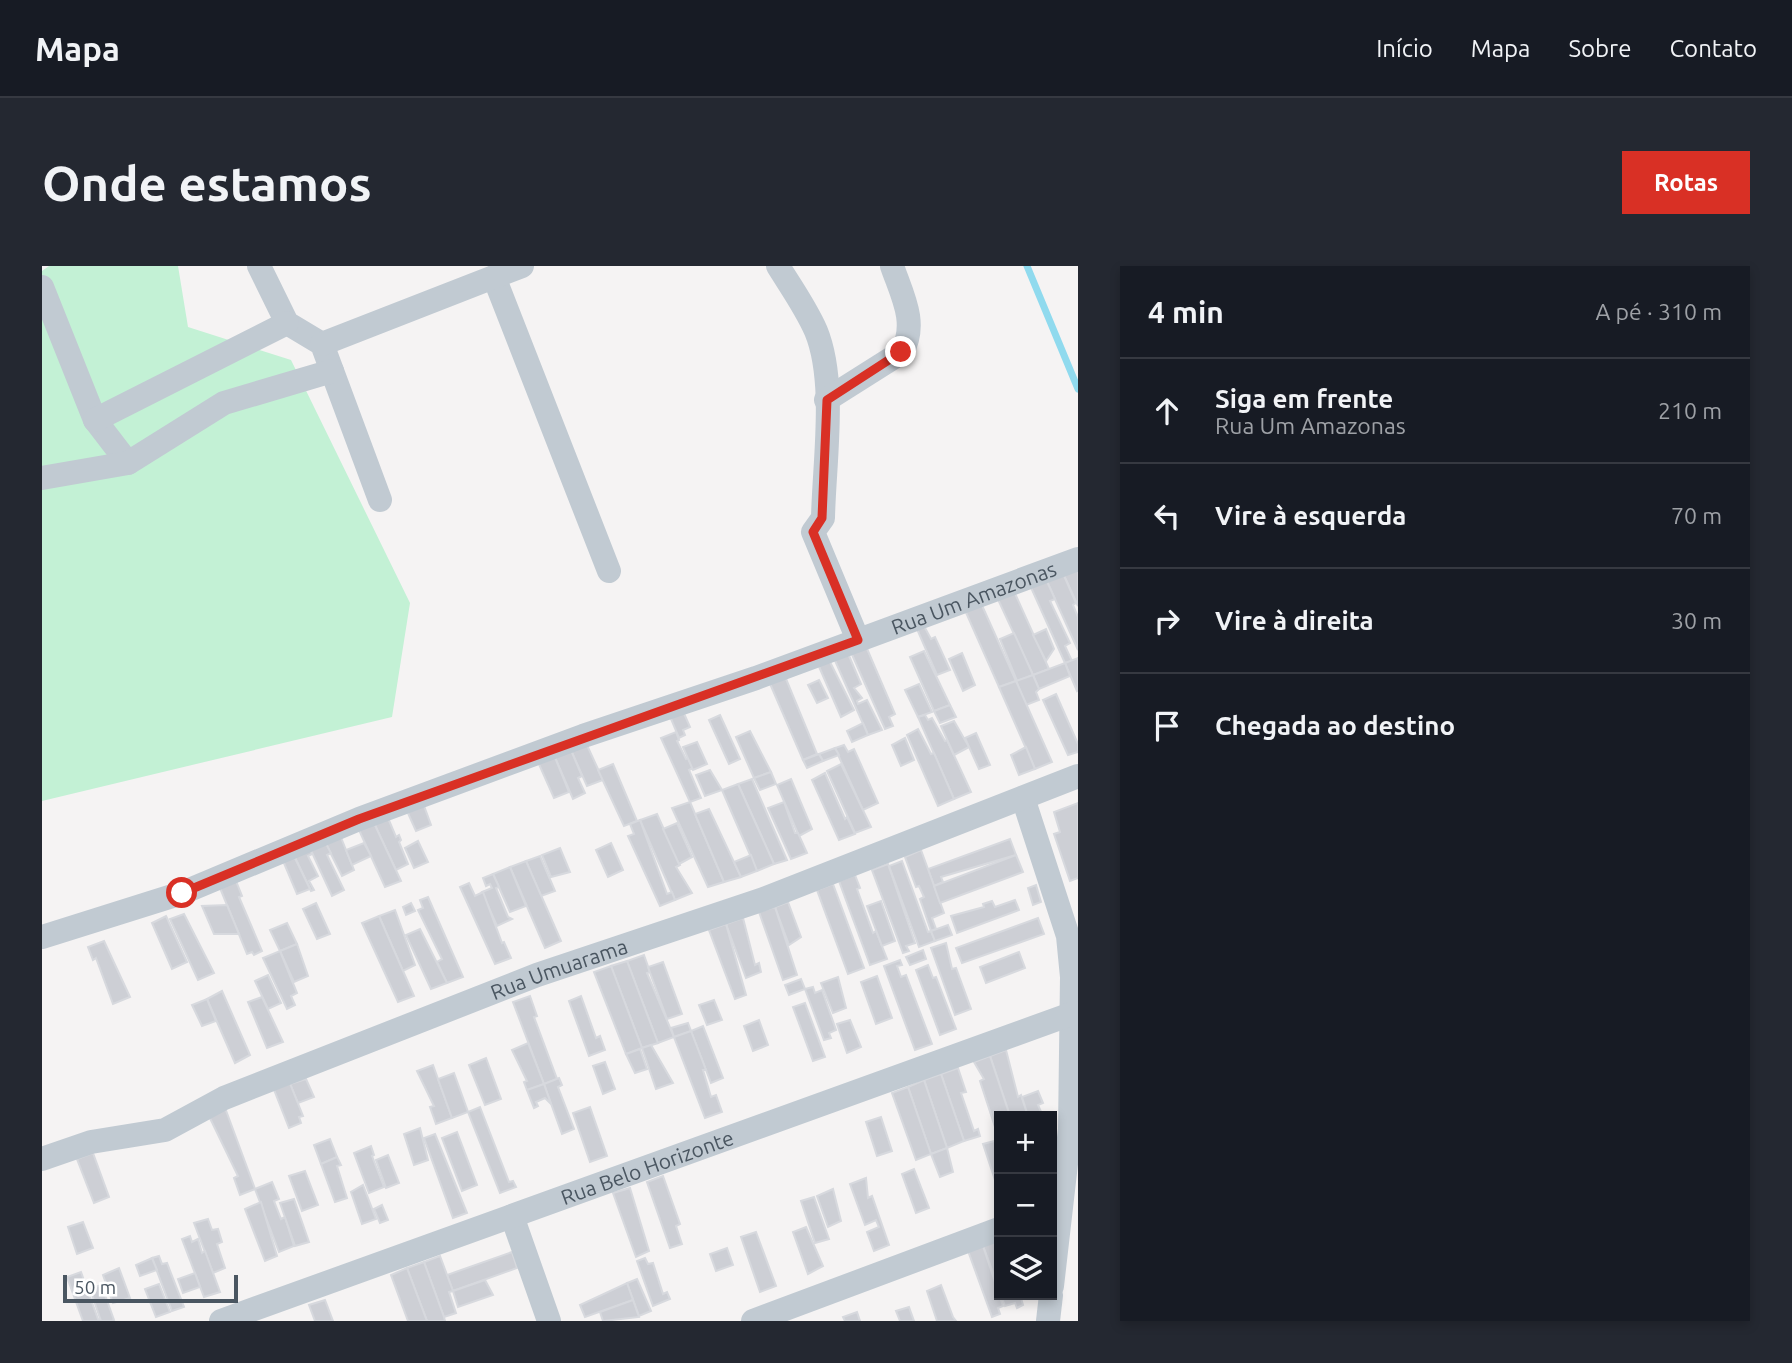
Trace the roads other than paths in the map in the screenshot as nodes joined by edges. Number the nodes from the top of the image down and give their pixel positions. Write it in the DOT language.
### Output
graph roads {
  1 [pos="258,266"];
  2 [pos="522,266"];
  3 [pos="778,266"];
  4 [pos="892,266"];
  5 [pos="494,277"];
  6 [pos="42,287"];
  7 [pos="287,323"];
  8 [pos="323,344"];
  9 [pos="332,371"];
  10 [pos="827,400"];
  11 [pos="94,420"];
  12 [pos="128,463"];
  13 [pos="42,478"];
  14 [pos="380,500"];
  15 [pos="1078,559"];
  16 [pos="609,571"];
  17 [pos="858,640"];
  18 [pos="1078,776"];
  19 [pos="1023,797"];
  20 [pos="42,937"];
  21 [pos="1074,1013"];
  22 [pos="1070,1129"];
  23 [pos="42,1159"];
  24 [pos="1078,1166"];
  25 [pos="1057,1203"];
  26 [pos="512,1216"];
  27 [pos="994,1231"];
  28 [pos="1050,1300"];
  29 [pos="221,1321"];
  30 [pos="549,1321"];
  31 [pos="753,1321"];
  32 [pos="1048,1321"];
  1 -- 7 [label="street"];
  2 -- 5 [label="street"];
  3 -- 10 [label="street"];
  4 -- 10 [label="street"];
  5 -- 8 [label="street"];
  5 -- 16 [label="street"];
  6 -- 11 [label="street"];
  7 -- 8 [label="street"];
  7 -- 11 [label="street"];
  8 -- 9 [label="street"];
  9 -- 12 [label="street"];
  9 -- 14 [label="street"];
  10 -- 17 [label="street"];
  11 -- 12 [label="street"];
  12 -- 13 [label="street"];
  15 -- 17 [label="street, Rua Um Amazonas"];
  17 -- 20 [label="street, Rua Um Amazonas"];
  18 -- 19 [label="street, Rua Umuarama"];
  19 -- 21 [label="street"];
  19 -- 23 [label="street, Rua Umuarama"];
  21 -- 22 [label="street"];
  21 -- 26 [label="street, Rua Belo Horizonte"];
  22 -- 24 [label="street"];
  22 -- 25 [label="street"];
  26 -- 29 [label="street, Rua Belo Horizonte"];
  26 -- 30 [label="street"];
  27 -- 31 [label="street"];
  28 -- 32 [label="street"];
}
